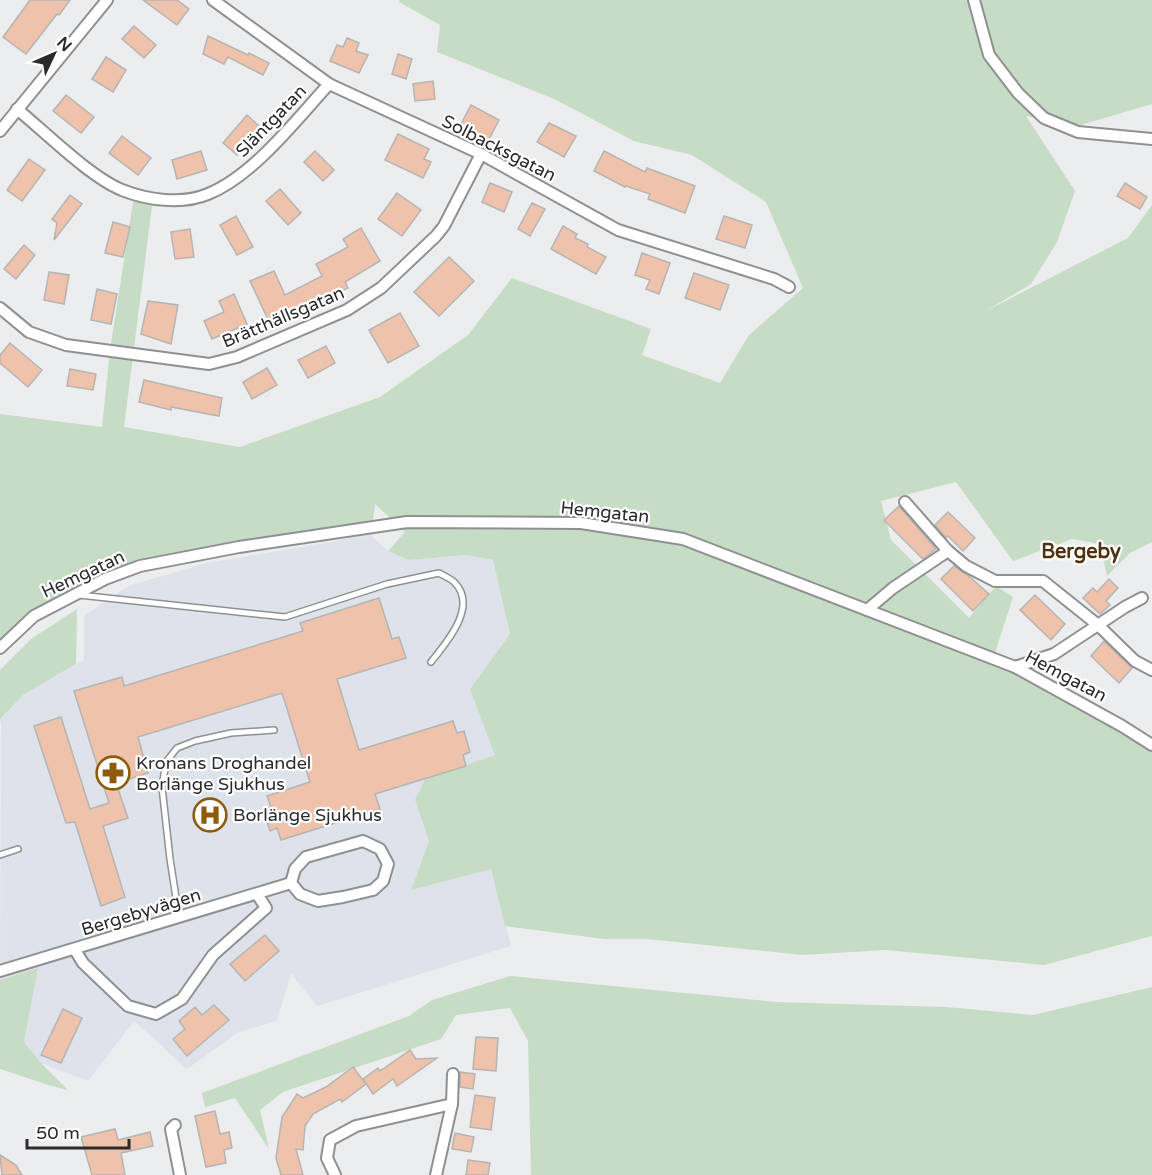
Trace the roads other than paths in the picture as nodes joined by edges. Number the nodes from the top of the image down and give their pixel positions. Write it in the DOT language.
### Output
graph roads {
  1 [pos="107,0"];
  2 [pos="213,0"];
  3 [pos="974,0"];
  4 [pos="329,84"];
  5 [pos="17,109"];
  6 [pos="0,131"];
  7 [pos="1152,139"];
  8 [pos="481,154"];
  9 [pos="789,286"];
  10 [pos="0,308"];
  11 [pos="905,502"];
  12 [pos="948,551"];
  13 [pos="74,594"];
  14 [pos="1142,598"];
  15 [pos="867,610"];
  16 [pos="1098,625"];
  17 [pos="0,648"];
  18 [pos="431,662"];
  19 [pos="1015,667"];
  20 [pos="1152,670"];
  21 [pos="274,730"];
  22 [pos="1152,746"];
  23 [pos="18,849"];
  24 [pos="0,855"];
  25 [pos="291,883"];
  26 [pos="257,894"];
  27 [pos="179,917"];
  28 [pos="75,950"];
  29 [pos="0,971"];
  30 [pos="453,1074"];
  31 [pos="452,1104"];
  32 [pos="175,1125"];
  33 [pos="180,1175"];
  34 [pos="335,1175"];
  35 [pos="436,1175"];
  1 -- 5 [label="street"];
  2 -- 4 [label="street, Solbacksgatan"];
  3 -- 7 [label="street"];
  4 -- 5 [label="street, Släntgatan"];
  4 -- 8 [label="street, Solbacksgatan"];
  5 -- 6 [label="street"];
  8 -- 9 [label="street, Solbacksgatan"];
  8 -- 10 [label="street, Brätthällsgatan"];
  11 -- 12 [label="street"];
  12 -- 15 [label="street"];
  12 -- 16 [label="street"];
  13 -- 15 [label="street, Hemgatan"];
  13 -- 17 [label="street, Hemgatan"];
  13 -- 18 [label="lane"];
  14 -- 16 [label="street"];
  15 -- 19 [label="street, Hemgatan"];
  16 -- 19 [label="street"];
  16 -- 20 [label="street"];
  19 -- 22 [label="street, Hemgatan"];
  21 -- 27 [label="lane"];
  23 -- 24 [label="lane"];
  25 -- 25 [label="street"];
  25 -- 26 [label="street, Bergebyvägen"];
  26 -- 27 [label="street, Bergebyvägen"];
  26 -- 28 [label="street"];
  27 -- 28 [label="street, Bergebyvägen"];
  28 -- 29 [label="street, Bergebyvägen"];
  30 -- 31 [label="street"];
  31 -- 34 [label="street"];
  31 -- 35 [label="street"];
  32 -- 33 [label="street"];
}
